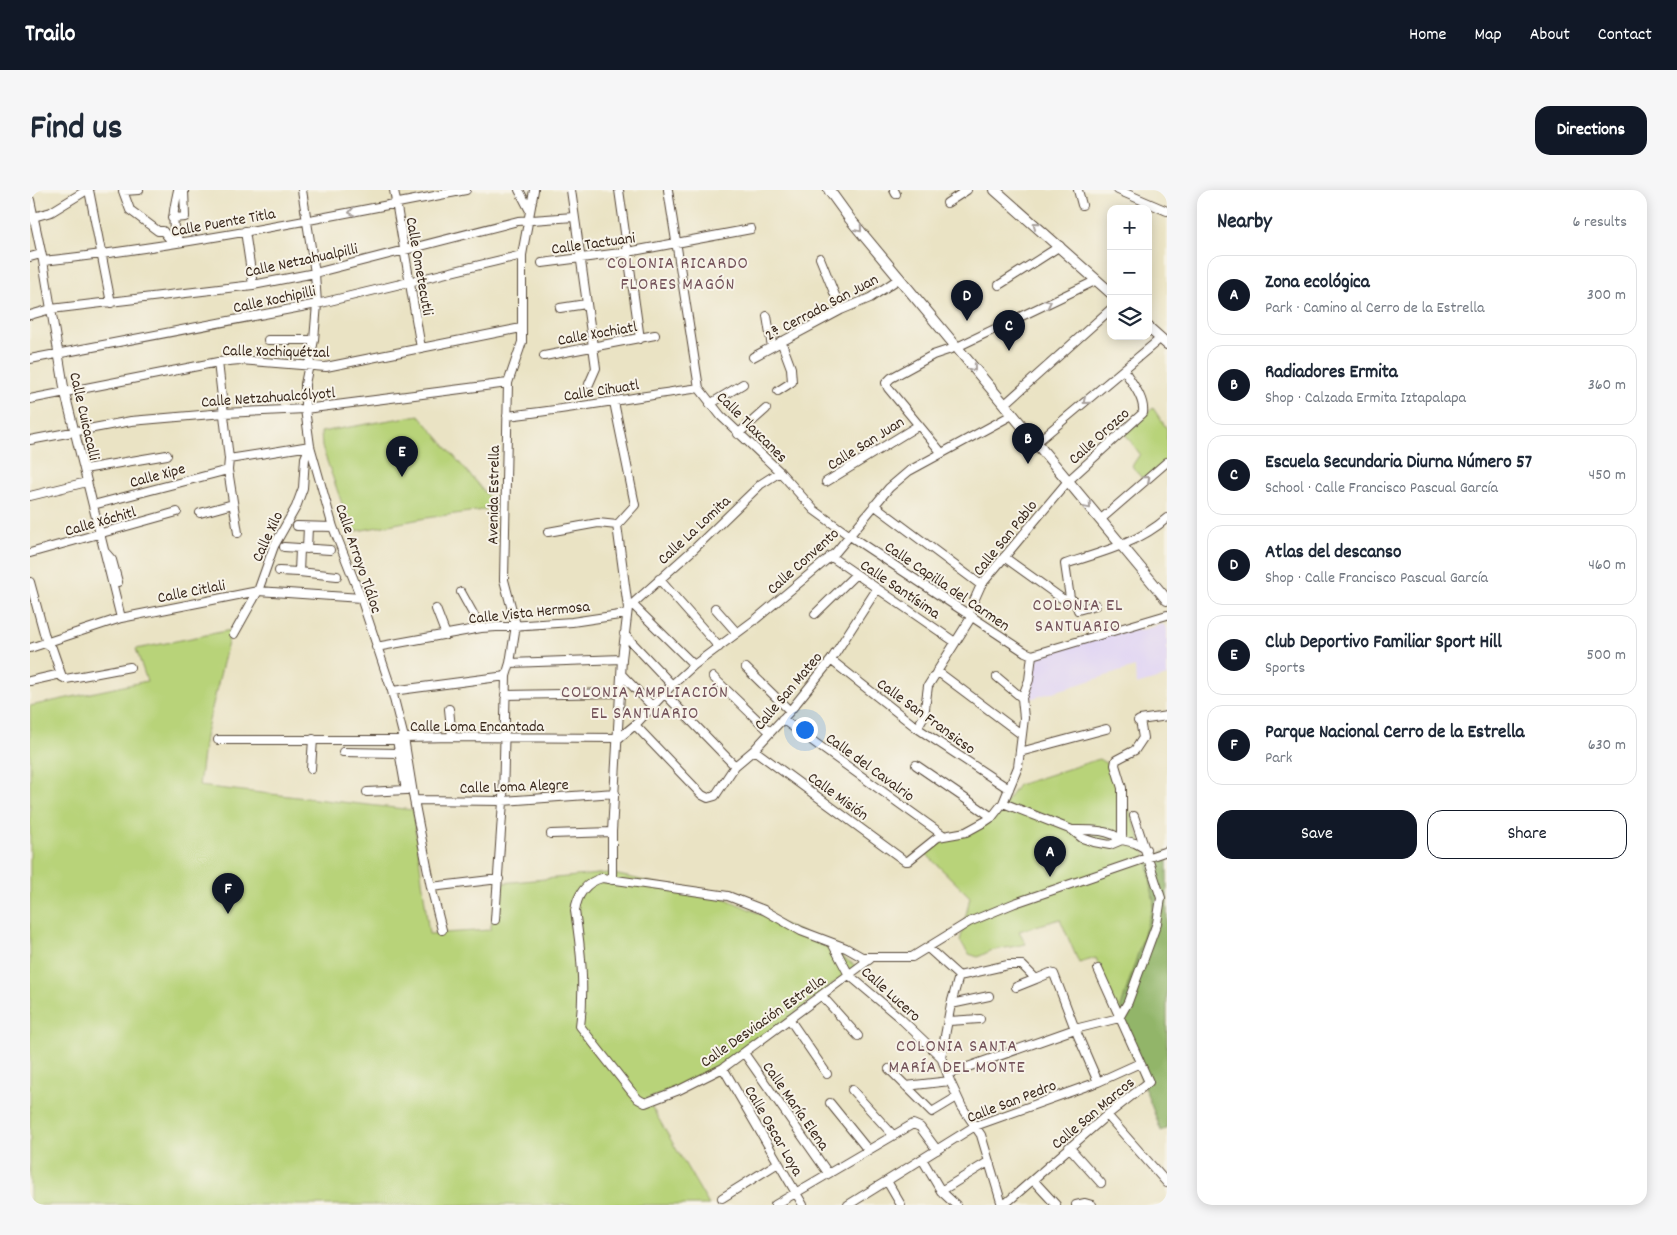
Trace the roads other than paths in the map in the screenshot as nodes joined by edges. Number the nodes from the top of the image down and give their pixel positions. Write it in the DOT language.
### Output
graph roads {
  1 [pos="88,190"];
  2 [pos="138,190"];
  3 [pos="178,190"];
  4 [pos="184,190"];
  5 [pos="302,190"];
  6 [pos="394,190"];
  7 [pos="466,190"];
  8 [pos="519,190"];
  9 [pos="534,190"];
  10 [pos="571,190"];
  11 [pos="620,190"];
  12 [pos="668,190"];
  13 [pos="829,190"];
  14 [pos="967,190"];
  15 [pos="995,190"];
  16 [pos="1078,190"];
  17 [pos="1118,190"];
  18 [pos="77,192"];
  19 [pos="30,200"];
  20 [pos="396,203"];
  21 [pos="947,203"];
  22 [pos="1082,205"];
  23 [pos="530,211"];
  24 [pos="1167,211"];
  25 [pos="32,217"];
  26 [pos="574,217"];
  27 [pos="172,218"];
  28 [pos="307,220"];
  29 [pos="527,220"];
  30 [pos="751,229"];
  31 [pos="245,231"];
  32 [pos="176,243"];
  33 [pos="677,243"];
  34 [pos="1060,246"];
  35 [pos="404,250"];
  36 [pos="628,252"];
  37 [pos="522,254"];
  38 [pos="101,255"];
  39 [pos="30,257"];
  40 [pos="42,257"];
  41 [pos="820,258"];
  42 [pos="581,259"];
  43 [pos="542,263"];
  44 [pos="315,274"];
  45 [pos="900,278"];
  46 [pos="1096,280"];
  47 [pos="410,282"];
  48 [pos="253,285"];
  49 [pos="999,285"];
  50 [pos="1107,290"];
  51 [pos="111,303"];
  52 [pos="317,304"];
  53 [pos="586,304"];
  54 [pos="560,308"];
  55 [pos="51,309"];
  56 [pos="841,310"];
  57 [pos="1107,313"];
  58 [pos="30,315"];
  59 [pos="767,316"];
  60 [pos="521,328"];
  61 [pos="1152,330"];
  62 [pos="655,335"];
  63 [pos="640,339"];
  64 [pos="268,340"];
  65 [pos="314,340"];
  66 [pos="781,341"];
  67 [pos="1164,341"];
  68 [pos="593,347"];
  69 [pos="772,347"];
  70 [pos="421,348"];
  71 [pos="957,348"];
  72 [pos="58,352"];
  73 [pos="544,356"];
  74 [pos="753,357"];
  75 [pos="30,359"];
  76 [pos="218,362"];
  77 [pos="308,366"];
  78 [pos="1124,370"];
  79 [pos="508,383"];
  80 [pos="589,384"];
  81 [pos="743,384"];
  82 [pos="699,388"];
  83 [pos="778,391"];
  84 [pos="65,393"];
  85 [pos="30,399"];
  86 [pos="614,402"];
  87 [pos="710,404"];
  88 [pos="1004,404"];
  89 [pos="305,409"];
  90 [pos="766,409"];
  91 [pos="224,413"];
  92 [pos="1012,415"];
  93 [pos="507,416"];
  94 [pos="919,425"];
  95 [pos="74,432"];
  96 [pos="738,434"];
  97 [pos="30,440"];
  98 [pos="1036,443"];
  99 [pos="310,446"];
  100 [pos="940,452"];
  101 [pos="167,455"];
  102 [pos="230,459"];
  103 [pos="1167,462"];
  104 [pos="84,469"];
  105 [pos="228,470"];
  106 [pos="780,472"];
  107 [pos="1068,481"];
  108 [pos="87,482"];
  109 [pos="826,482"];
  110 [pos="30,496"];
  111 [pos="234,504"];
  112 [pos="93,505"];
  113 [pos="874,505"];
  114 [pos="177,512"];
  115 [pos="200,513"];
  116 [pos="1167,518"];
  117 [pos="1100,520"];
  118 [pos="617,525"];
  119 [pos="297,526"];
  120 [pos="308,527"];
  121 [pos="333,527"];
  122 [pos="548,532"];
  123 [pos="238,533"];
  124 [pos="100,534"];
  125 [pos="850,536"];
  126 [pos="1122,545"];
  127 [pos="284,547"];
  128 [pos="103,549"];
  129 [pos="304,549"];
  130 [pos="330,550"];
  131 [pos="30,554"];
  132 [pos="830,556"];
  133 [pos="1004,557"];
  134 [pos="279,571"];
  135 [pos="299,572"];
  136 [pos="856,574"];
  137 [pos="337,576"];
  138 [pos="660,579"];
  139 [pos="30,582"];
  140 [pos="118,582"];
  141 [pos="981,585"];
  142 [pos="877,588"];
  143 [pos="258,591"];
  144 [pos="31,592"];
  145 [pos="461,592"];
  146 [pos="361,598"];
  147 [pos="1070,598"];
  148 [pos="1167,600"];
  149 [pos="1096,605"];
  150 [pos="714,608"];
  151 [pos="436,609"];
  152 [pos="629,609"];
  153 [pos="815,614"];
  154 [pos="970,615"];
  155 [pos="1167,615"];
  156 [pos="121,618"];
  157 [pos="516,625"];
  158 [pos="480,628"];
  159 [pos="738,633"];
  160 [pos="234,634"];
  161 [pos="624,634"];
  162 [pos="446,635"];
  163 [pos="955,642"];
  164 [pos="47,644"];
  165 [pos="376,647"];
  166 [pos="719,647"];
  167 [pos="30,648"];
  168 [pos="1032,655"];
  169 [pos="622,659"];
  170 [pos="831,660"];
  171 [pos="510,663"];
  172 [pos="694,665"];
  173 [pos="130,667"];
  174 [pos="746,668"];
  175 [pos="937,671"];
  176 [pos="60,674"];
  177 [pos="622,675"];
  178 [pos="506,676"];
  179 [pos="713,677"];
  180 [pos="997,677"];
  181 [pos="30,681"];
  182 [pos="672,685"];
  183 [pos="392,691"];
  184 [pos="621,693"];
  185 [pos="664,693"];
  186 [pos="505,695"];
  187 [pos="1022,698"];
  188 [pos="652,706"];
  189 [pos="449,709"];
  190 [pos="790,711"];
  191 [pos="1167,716"];
  192 [pos="782,719"];
  193 [pos="635,725"];
  194 [pos="917,728"];
  195 [pos="1106,729"];
  196 [pos="770,732"];
  197 [pos="1021,734"];
  198 [pos="452,737"];
  199 [pos="504,738"];
  200 [pos="618,738"];
  201 [pos="313,739"];
  202 [pos="400,739"];
  203 [pos="218,740"];
  204 [pos="754,750"];
  205 [pos="342,752"];
  206 [pos="1020,752"];
  207 [pos="399,753"];
  208 [pos="916,765"];
  209 [pos="735,766"];
  210 [pos="311,769"];
  211 [pos="1009,789"];
  212 [pos="367,792"];
  213 [pos="615,793"];
  214 [pos="414,800"];
  215 [pos="503,801"];
  216 [pos="1003,803"];
  217 [pos="1134,816"];
  218 [pos="992,817"];
  219 [pos="1072,830"];
  220 [pos="612,832"];
  221 [pos="551,834"];
  222 [pos="943,835"];
  223 [pos="1122,840"];
  224 [pos="1167,851"];
  225 [pos="1147,853"];
  226 [pos="499,879"];
  227 [pos="612,880"];
  228 [pos="431,887"];
  229 [pos="495,920"];
  230 [pos="442,930"];
  231 [pos="832,943"];
  232 [pos="928,948"];
  233 [pos="870,959"];
  234 [pos="1098,969"];
  235 [pos="849,974"];
  236 [pos="959,976"];
  237 [pos="1036,979"];
  238 [pos="1016,987"];
  239 [pos="822,996"];
  240 [pos="989,996"];
  241 [pos="951,1004"];
  242 [pos="1119,1018"];
  243 [pos="980,1019"];
  244 [pos="790,1020"];
  245 [pos="949,1021"];
  246 [pos="1075,1029"];
  247 [pos="858,1036"];
  248 [pos="744,1053"];
  249 [pos="941,1057"];
  250 [pos="1140,1063"];
  251 [pos="723,1068"];
  252 [pos="888,1069"];
  253 [pos="827,1074"];
  254 [pos="949,1078"];
  255 [pos="1098,1082"];
  256 [pos="906,1086"];
  257 [pos="852,1090"];
  258 [pos="957,1097"];
  259 [pos="830,1103"];
  260 [pos="1107,1114"];
  261 [pos="975,1126"];
  262 [pos="893,1135"];
  263 [pos="1069,1147"];
  264 [pos="868,1150"];
  265 [pos="937,1150"];
  266 [pos="922,1159"];
  267 [pos="988,1162"];
  268 [pos="778,1163"];
  269 [pos="828,1174"];
  270 [pos="1033,1180"];
  271 [pos="887,1181"];
  272 [pos="1167,1182"];
  273 [pos="1101,1183"];
  274 [pos="941,1191"];
  275 [pos="795,1192"];
  276 [pos="722,1198"];
  277 [pos="776,1205"];
  278 [pos="803,1205"];
  279 [pos="848,1205"];
  280 [pos="901,1205"];
  281 [pos="956,1205"];
  282 [pos="1003,1205"];
  283 [pos="1056,1205"];
  284 [pos="1076,1205"];
  285 [pos="1092,1205"];
  1 -- 18 [label="street"];
  1 -- 38 [label="street"];
  2 -- 32 [label="street"];
  3 -- 27 [label="street"];
  4 -- 27 [label="street"];
  5 -- 28 [label="street, Calle Arroyo Tláloc"];
  6 -- 20 [label="street, Calle Ometecutli"];
  7 -- 20 [label="street, Calle Puente Titla"];
  8 -- 23 [label="street"];
  9 -- 23 [label="street, Avenida Estrella"];
  10 -- 26 [label="street"];
  11 -- 36 [label="street"];
  12 -- 33 [label="street, Calle Tlaxcanes"];
  13 -- 45 [label="main road, one-way"];
  14 -- 21 [label="street"];
  34 -- 15 [label="main road, one-way"];
  16 -- 22 [label="street"];
  17 -- 24 [label="street"];
  18 -- 25 [label="street"];
  19 -- 25 [label="street, Calle Cuicacalli"];
  20 -- 28 [label="street, Calle Puente Titla, one-way"];
  20 -- 35 [label="street, Calle Ometecutli"];
  23 -- 29 [label="street, Avenida Estrella"];
  25 -- 40 [label="street, Calle Cuicacalli"];
  26 -- 29 [label="street, Calle Netzahualpilli"];
  26 -- 42 [label="street"];
  27 -- 32 [label="street"];
  28 -- 31 [label="street, Calle Puente Titla"];
  28 -- 44 [label="street, Calle Arroyo Tláloc"];
  29 -- 35 [label="street, Calle Netzahualpilli"];
  29 -- 37 [label="street, Avenida Estrella"];
  30 -- 33 [label="street, Calle Tactuani"];
  31 -- 32 [label="street, Calle Puente Titla"];
  31 -- 48 [label="street"];
  32 -- 38 [label="street, Calle Puente Titla"];
  33 -- 36 [label="street, Calle Tactuani"];
  33 -- 82 [label="street, Calle Tlaxcanes"];
  34 -- 46 [label="main road"];
  34 -- 49 [label="street"];
  35 -- 44 [label="street, Calle Netzahualpilli"];
  35 -- 47 [label="street, Calle Ometecutli"];
  36 -- 42 [label="street, Calle Tactuani"];
  36 -- 63 [label="street"];
  37 -- 47 [label="street, Calle Xochipilli"];
  37 -- 60 [label="street, Avenida Estrella"];
  38 -- 40 [label="street, Calle Puente Titla"];
  38 -- 51 [label="street"];
  39 -- 40 [label="street, Calle Puente Titla"];
  40 -- 55 [label="street, Calle Cuicacalli"];
  41 -- 56 [label="street"];
  42 -- 43 [label="street, Calle Tactuani"];
  42 -- 53 [label="street"];
  44 -- 48 [label="street, Calle Netzahualpilli"];
  44 -- 52 [label="street, Calle Arroyo Tláloc"];
  45 -- 56 [label="street, 2ª Cerrada San Juan"];
  45 -- 71 [label="main road"];
  46 -- 50 [label="main road"];
  71 -- 46 [label="street, one-way"];
  47 -- 52 [label="street, Calle Xochipilli"];
  47 -- 70 [label="street, Calle Ometecutli"];
  48 -- 51 [label="street, Calle Netzahualpilli"];
  51 -- 55 [label="street, Calle Netzahualpilli"];
  52 -- 65 [label="street, Calle Arroyo Tláloc"];
  52 -- 72 [label="street, Calle Xochipilli"];
  53 -- 54 [label="street"];
  53 -- 68 [label="street"];
  55 -- 58 [label="street, Calle Netzahualpilli"];
  55 -- 72 [label="street, Calle Cuicacalli"];
  56 -- 66 [label="street, 2ª Cerrada San Juan"];
  57 -- 88 [label="street"];
  59 -- 69 [label="street"];
  60 -- 70 [label="street, Calle Xochiquétzal"];
  60 -- 79 [label="street, Avenida Estrella"];
  61 -- 67 [label="main road"];
  62 -- 63 [label="street, Calle Xochiatl"];
  63 -- 68 [label="street, Calle Xochiatl"];
  64 -- 65 [label="street"];
  65 -- 77 [label="street, Calle Arroyo Tláloc"];
  66 -- 69 [label="street, 2ª Cerrada San Juan"];
  66 -- 83 [label="street"];
  67 -- 78 [label="street"];
  68 -- 73 [label="street, Calle Xochiatl"];
  68 -- 80 [label="street"];
  69 -- 74 [label="street, 2ª Cerrada San Juan"];
  70 -- 77 [label="street, Calle Xochiquétzal"];
  71 -- 88 [label="main road, one-way"];
  71 -- 94 [label="street, Calle San Juan"];
  72 -- 75 [label="street, Calle Xochipilli"];
  72 -- 84 [label="street, Calle Cuicacalli"];
  76 -- 77 [label="street, Calle Xochiquétzal"];
  76 -- 84 [label="street, Calle Xochiquétzal"];
  76 -- 91 [label="street"];
  77 -- 89 [label="street, Calle Arroyo Tláloc"];
  78 -- 98 [label="street, one-way"];
  78 -- 107 [label="street, Calle Orozco"];
  79 -- 89 [label="street, Calle Netzahualcólyotl"];
  79 -- 93 [label="street, Avenida Estrella"];
  81 -- 87 [label="street"];
  82 -- 86 [label="street, Calle Cihuatl"];
  82 -- 87 [label="street, Calle Tlaxcanes"];
  84 -- 85 [label="street, Calle Xochiquétzal"];
  84 -- 95 [label="street, Calle Cuicacalli"];
  86 -- 93 [label="street, Calle Cihuatl"];
  86 -- 118 [label="street"];
  87 -- 96 [label="street, Calle Tlaxcanes"];
  88 -- 92 [label="main road"];
  89 -- 91 [label="street, Calle Netzahualcólyotl"];
  89 -- 99 [label="street, Calle Arroyo Tláloc"];
  90 -- 96 [label="street"];
  91 -- 95 [label="street, Calle Netzahualcólyotl"];
  91 -- 102 [label="street"];
  92 -- 98 [label="main road"];
  92 -- 100 [label="street, Calle Convento"];
  93 -- 157 [label="street, Avenida Estrella"];
  94 -- 100 [label="street, Calle San Juan"];
  94 -- 109 [label="street, Calle San Juan"];
  95 -- 97 [label="street, Calle Netzahualcólyotl"];
  95 -- 104 [label="street, Calle Cuicacalli"];
  96 -- 106 [label="street, Calle Tlaxcanes"];
  98 -- 107 [label="main road"];
  99 -- 102 [label="street"];
  99 -- 121 [label="street, Calle Arroyo Tláloc"];
  99 -- 143 [label="street, Calle Xilo"];
  100 -- 113 [label="street, Calle Convento"];
  101 -- 104 [label="street"];
  102 -- 105 [label="street"];
  117 -- 103 [label="street, one-way"];
  104 -- 108 [label="street, Calle Cuicacalli"];
  105 -- 111 [label="street"];
  105 -- 112 [label="street, Calle Xipe"];
  106 -- 125 [label="street, Calle Tlaxcanes"];
  106 -- 138 [label="street, Calle La Lomita"];
  107 -- 117 [label="main road, one-way"];
  107 -- 133 [label="street, Calle San Pablo"];
  108 -- 110 [label="street"];
  108 -- 112 [label="street, Calle Cuicacalli"];
  111 -- 115 [label="street"];
  111 -- 123 [label="street"];
  112 -- 124 [label="street, Calle Cuicacalli"];
  113 -- 125 [label="street, Calle Convento"];
  113 -- 141 [label="street"];
  114 -- 124 [label="street, Calle Xóchitl"];
  116 -- 126 [label="street"];
  117 -- 126 [label="main road"];
  118 -- 122 [label="street"];
  118 -- 152 [label="street"];
  119 -- 120 [label="street"];
  120 -- 121 [label="street"];
  120 -- 129 [label="street"];
  121 -- 146 [label="street, Calle Arroyo Tláloc"];
  124 -- 128 [label="street, Calle Cuicacalli"];
  124 -- 131 [label="street, Calle Xóchitl"];
  125 -- 132 [label="street, Calle Convento"];
  125 -- 154 [label="street, Calle Capilla del Carmen"];
  126 -- 147 [label="street"];
  126 -- 148 [label="main road"];
  127 -- 129 [label="street"];
  128 -- 140 [label="street"];
  128 -- 156 [label="street, Calle Cuicacalli"];
  129 -- 130 [label="street"];
  129 -- 135 [label="street"];
  132 -- 136 [label="street, Calle Santísima"];
  132 -- 159 [label="street, Calle Convento"];
  133 -- 141 [label="street, Calle San Pablo"];
  133 -- 147 [label="street"];
  134 -- 135 [label="street"];
  135 -- 137 [label="street"];
  136 -- 142 [label="street, Calle Santísima"];
  136 -- 153 [label="street"];
  138 -- 152 [label="street, Calle La Lomita"];
  138 -- 166 [label="street"];
  139 -- 144 [label="street"];
  141 -- 154 [label="street, Calle San Pablo"];
  142 -- 163 [label="street, Calle Santísima"];
  142 -- 170 [label="street, Calle San Mateo"];
  143 -- 146 [label="street, Calle Citlali"];
  143 -- 156 [label="street, Calle Citlali"];
  143 -- 160 [label="street, Calle Xilo"];
  144 -- 164 [label="street"];
  145 -- 158 [label="street"];
  146 -- 165 [label="street, Calle Arroyo Tláloc"];
  147 -- 149 [label="street"];
  150 -- 159 [label="street"];
  151 -- 162 [label="street"];
  152 -- 157 [label="street, Calle Vista Hermosa"];
  152 -- 161 [label="street"];
  152 -- 172 [label="street"];
  154 -- 163 [label="street, Calle San Pablo"];
  154 -- 168 [label="street, Calle Capilla del Carmen"];
  155 -- 168 [label="street"];
  156 -- 164 [label="street, Calle Citlali"];
  157 -- 158 [label="street, Calle Vista Hermosa"];
  157 -- 171 [label="street, Avenida Estrella"];
  158 -- 162 [label="street, Calle Vista Hermosa"];
  159 -- 166 [label="street, Calle Convento"];
  161 -- 169 [label="street"];
  161 -- 182 [label="street"];
  162 -- 165 [label="street, Calle Vista Hermosa"];
  163 -- 175 [label="street, Calle San Pablo"];
  164 -- 167 [label="street, Calle Citlali"];
  164 -- 176 [label="street"];
  165 -- 183 [label="street, Calle Arroyo Tláloc"];
  166 -- 172 [label="street, Calle Convento"];
  168 -- 187 [label="street"];
  169 -- 171 [label="street"];
  169 -- 177 [label="street"];
  170 -- 190 [label="street, Calle San Mateo"];
  170 -- 194 [label="street, Calle San Fransicso"];
  171 -- 178 [label="street, Avenida Estrella"];
  172 -- 182 [label="street, Calle Convento"];
  173 -- 176 [label="street"];
  174 -- 190 [label="street"];
  175 -- 194 [label="street, Calle San Pablo"];
  175 -- 197 [label="street"];
  176 -- 181 [label="street"];
  177 -- 184 [label="street"];
  177 -- 188 [label="street"];
  178 -- 183 [label="street"];
  178 -- 186 [label="street, Avenida Estrella"];
  179 -- 196 [label="street"];
  180 -- 187 [label="street"];
  182 -- 185 [label="street, Calle Convento"];
  183 -- 202 [label="street, Calle Arroyo Tláloc"];
  184 -- 186 [label="street"];
  184 -- 200 [label="street"];
  185 -- 188 [label="street, Calle Convento"];
  185 -- 209 [label="street"];
  186 -- 199 [label="street, Avenida Estrella"];
  187 -- 197 [label="street"];
  188 -- 193 [label="street, Calle Convento"];
  189 -- 198 [label="street"];
  190 -- 192 [label="street, Calle San Mateo"];
  191 -- 223 [label="street"];
  192 -- 196 [label="street, Calle San Mateo"];
  192 -- 222 [label="street, Calle del Cavalrio"];
  193 -- 200 [label="street, Calle Convento"];
  193 -- 209 [label="street, Calle San Mateo"];
  194 -- 211 [label="street, Calle San Fransicso"];
  195 -- 206 [label="street"];
  196 -- 204 [label="street, Calle San Mateo"];
  197 -- 206 [label="street"];
  198 -- 199 [label="street, Calle Loma Encantada"];
  198 -- 202 [label="street, Calle Loma Encantada"];
  199 -- 200 [label="street, Calle Loma Encantada"];
  199 -- 215 [label="street, Avenida Estrella"];
  200 -- 213 [label="street"];
  201 -- 202 [label="street, Calle Loma Encantada"];
  201 -- 203 [label="street, Calle Loma Encantada"];
  201 -- 210 [label="street"];
  202 -- 207 [label="street, Calle Loma Encantada"];
  202 -- 214 [label="street, Calle Arroyo Tláloc"];
  204 -- 209 [label="street, Calle San Mateo"];
  204 -- 222 [label="street, Calle Misión"];
  205 -- 207 [label="street, Calle Loma Encantada"];
  206 -- 211 [label="street"];
  207 -- 212 [label="street, Calle Loma Encantada"];
  208 -- 218 [label="street"];
  211 -- 216 [label="street"];
  213 -- 215 [label="street, Calle Loma Alegre"];
  213 -- 220 [label="street"];
  214 -- 215 [label="street, Calle Loma Alegre"];
  214 -- 228 [label="street, Calle Arroyo Tláloc"];
  215 -- 226 [label="street"];
  216 -- 218 [label="street"];
  216 -- 219 [label="street"];
  217 -- 225 [label="street"];
  218 -- 222 [label="street"];
  219 -- 223 [label="street"];
  219 -- 223 [label="street"];
  220 -- 221 [label="street"];
  220 -- 227 [label="street"];
  223 -- 225 [label="street"];
  224 -- 225 [label="street"];
  225 -- 232 [label="street"];
  225 -- 242 [label="street"];
  226 -- 228 [label="street"];
  226 -- 229 [label="street"];
  227 -- 231 [label="street"];
  227 -- 251 [label="street, Calle Desviación Estrella"];
  228 -- 230 [label="street, Calle Arroyo Tláloc"];
  231 -- 233 [label="street"];
  231 -- 235 [label="street, Calle Lucero"];
  232 -- 233 [label="street"];
  232 -- 236 [label="street"];
  233 -- 235 [label="street, Calle Desviación Estrella"];
  234 -- 242 [label="street, Calle San Marcos"];
  235 -- 239 [label="street, Calle Desviación Estrella"];
  235 -- 249 [label="street, Calle Lucero"];
  236 -- 237 [label="street"];
  236 -- 241 [label="street"];
  237 -- 238 [label="street"];
  237 -- 246 [label="street"];
  239 -- 244 [label="street, Calle Desviación Estrella"];
  239 -- 247 [label="street"];
  240 -- 241 [label="street"];
  241 -- 245 [label="street"];
  242 -- 246 [label="street"];
  242 -- 250 [label="street, Calle San Marcos"];
  243 -- 245 [label="street"];
  244 -- 248 [label="street, Calle Desviación Estrella"];
  244 -- 253 [label="street"];
  245 -- 249 [label="street"];
  246 -- 254 [label="street"];
  246 -- 255 [label="street"];
  248 -- 251 [label="street, Calle Desviación Estrella"];
  248 -- 269 [label="street, Calle María Elena"];
  249 -- 254 [label="street"];
  250 -- 255 [label="street, Calle San Pedro"];
  250 -- 260 [label="street, Calle San Marcos"];
  251 -- 268 [label="street, Calle Oscar Loya"];
  252 -- 256 [label="street"];
  254 -- 256 [label="street"];
  254 -- 258 [label="street"];
  255 -- 261 [label="street, Calle San Pedro"];
  256 -- 258 [label="street"];
  257 -- 262 [label="street"];
  258 -- 261 [label="street"];
  259 -- 264 [label="street"];
  260 -- 263 [label="street, Calle San Marcos"];
  260 -- 272 [label="street"];
  261 -- 265 [label="street, Calle San Pedro"];
  261 -- 267 [label="street"];
  262 -- 264 [label="street"];
  262 -- 265 [label="street"];
  263 -- 270 [label="street, Calle San Marcos"];
  263 -- 273 [label="street"];
  264 -- 269 [label="street"];
  265 -- 266 [label="street, Calle San Pedro"];
  266 -- 271 [label="street, Calle San Pedro"];
  266 -- 274 [label="street"];
  267 -- 274 [label="street"];
  267 -- 282 [label="street"];
  268 -- 275 [label="street, Calle Oscar Loya"];
  268 -- 276 [label="street"];
  269 -- 275 [label="street"];
  270 -- 282 [label="street, Calle San Marcos"];
  270 -- 283 [label="street"];
  271 -- 279 [label="street, Calle San Pedro"];
  271 -- 280 [label="street"];
  274 -- 281 [label="street"];
  275 -- 277 [label="street"];
  275 -- 278 [label="street, Calle Oscar Loya"];
  284 -- 285 [label="street"];
}
